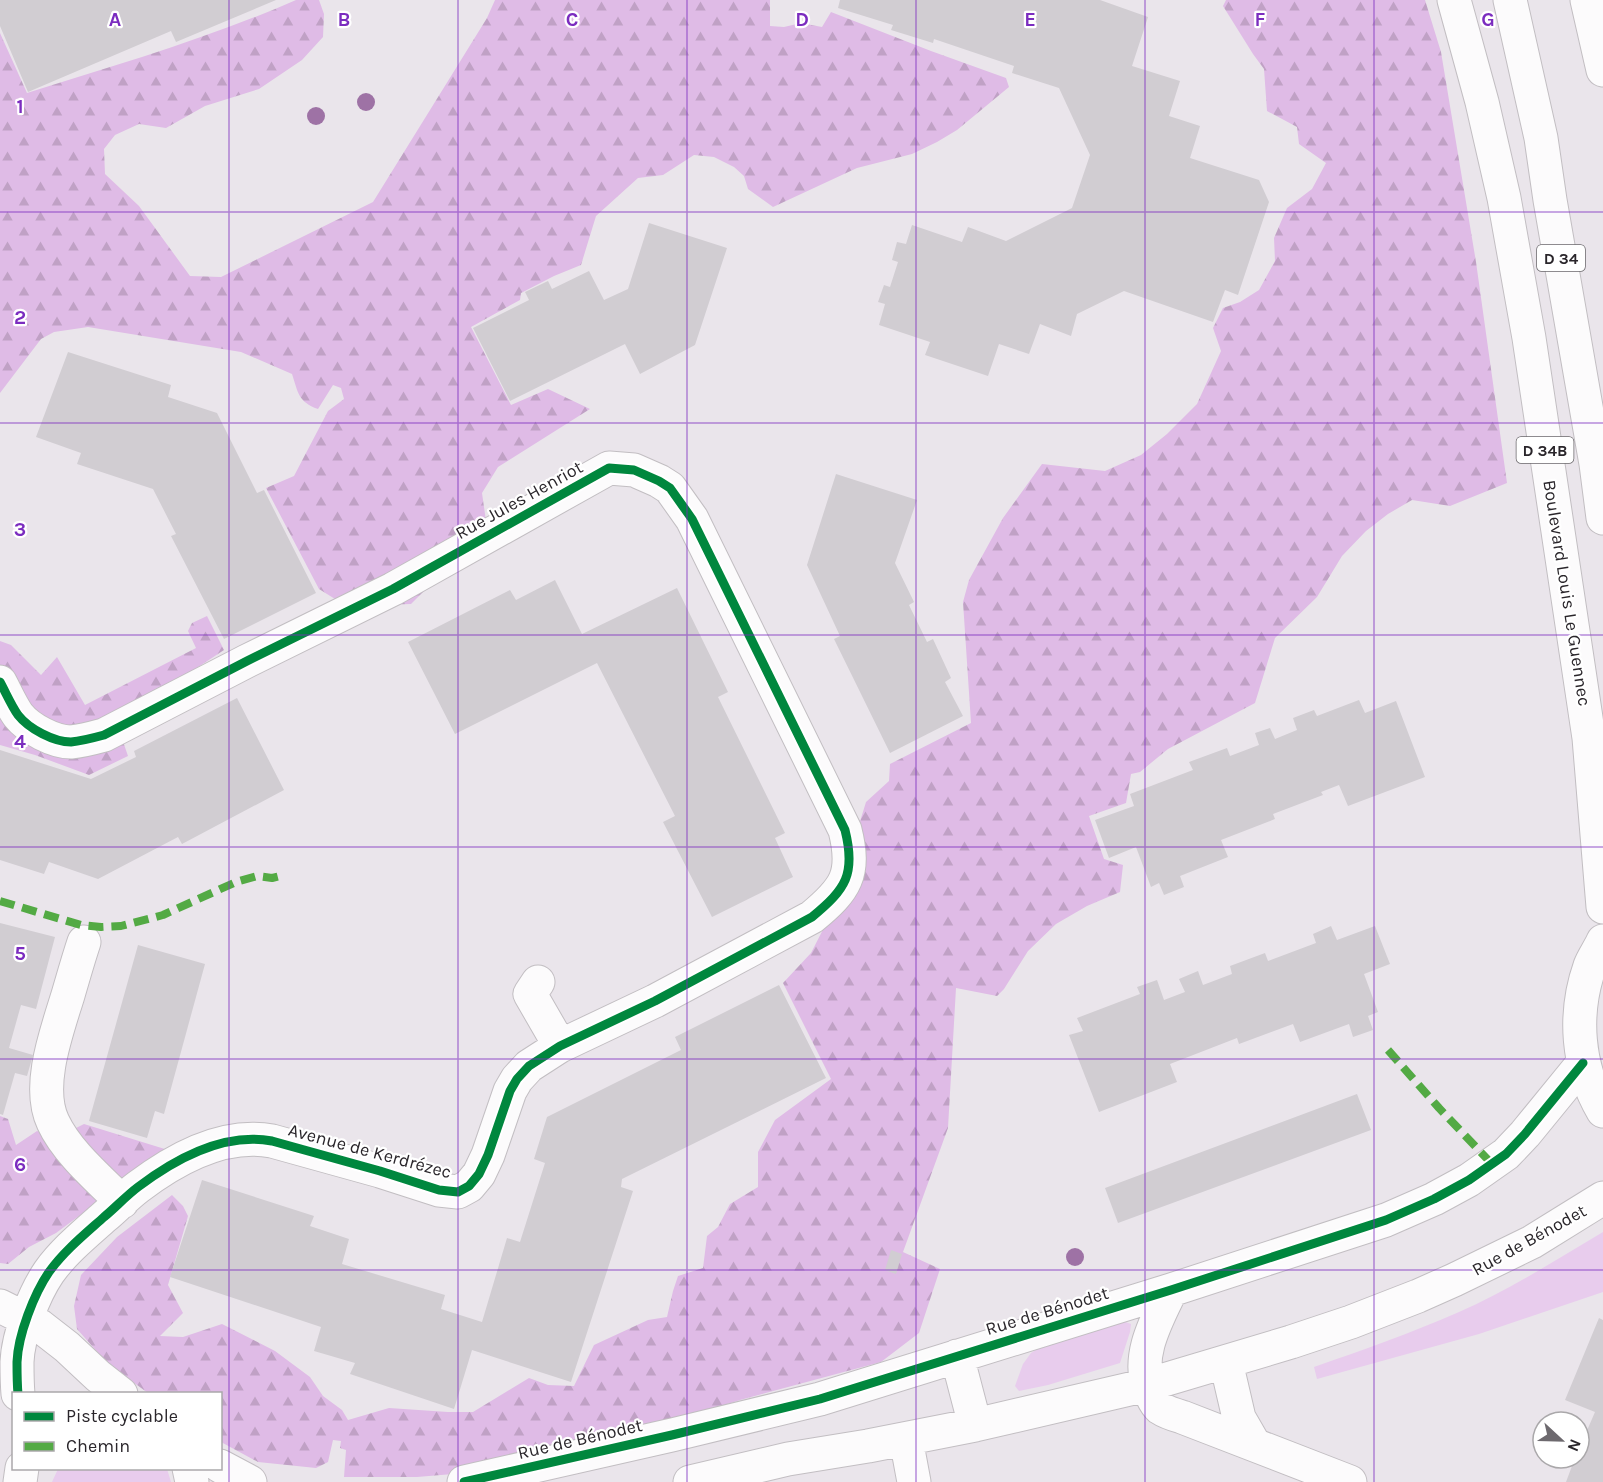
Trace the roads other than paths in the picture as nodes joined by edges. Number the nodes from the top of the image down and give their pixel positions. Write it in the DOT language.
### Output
graph roads {
  1 [pos="1454,0"];
  2 [pos="1510,0"];
  3 [pos="1587,0"];
  4 [pos="1603,70"];
  5 [pos="1603,518"];
  6 [pos="0,682"];
  7 [pos="839,890"];
  8 [pos="1603,906"];
  9 [pos="1603,941"];
  10 [pos="84,942"];
  11 [pos="538,982"];
  12 [pos="560,1046"];
  13 [pos="1583,1063"];
  14 [pos="1603,1111"];
  15 [pos="1603,1198"];
  16 [pos="122,1202"];
  17 [pos="1171,1290"];
  18 [pos="13,1313"];
  19 [pos="957,1356"];
  20 [pos="1226,1362"];
  21 [pos="1147,1385"];
  22 [pos="18,1392"];
  23 [pos="118,1392"];
  24 [pos="975,1425"];
  25 [pos="906,1439"];
  26 [pos="1254,1444"];
  27 [pos="222,1467"];
  28 [pos="250,1482"];
  29 [pos="464,1482"];
  30 [pos="690,1482"];
  31 [pos="914,1482"];
  32 [pos="1350,1482"];
  1 -- 8 [label="street, Boulevard Louis Le Guennec / D 34B"];
  2 -- 5 [label="street, D 34"];
  3 -- 4 [label="street"];
  6 -- 7 [label="street, Rue Jules Henriot"];
  7 -- 12 [label="street, Avenue de Kerdrézec"];
  9 -- 13 [label="street"];
  10 -- 16 [label="street"];
  11 -- 12 [label="street"];
  12 -- 16 [label="street, Avenue de Kerdrézec"];
  13 -- 14 [label="street"];
  13 -- 17 [label="street, Rue de Bénodet"];
  15 -- 20 [label="street, Rue de Bénodet"];
  16 -- 18 [label="street, Avenue de Kerdrézec"];
  17 -- 19 [label="street, Rue de Bénodet"];
  17 -- 21 [label="street"];
  18 -- 22 [label="street, Avenue de Kerdrézec"];
  18 -- 23 [label="street"];
  19 -- 24 [label="street"];
  19 -- 29 [label="street, Rue de Bénodet"];
  20 -- 21 [label="street, Rue de Bénodet"];
  20 -- 26 [label="street"];
  21 -- 24 [label="street, Rue de Bénodet"];
  21 -- 26 [label="street"];
  24 -- 25 [label="street, Rue de Bénodet"];
  25 -- 30 [label="street, Rue de Bénodet"];
  25 -- 31 [label="street"];
  26 -- 32 [label="street"];
  27 -- 28 [label="street"];
}
